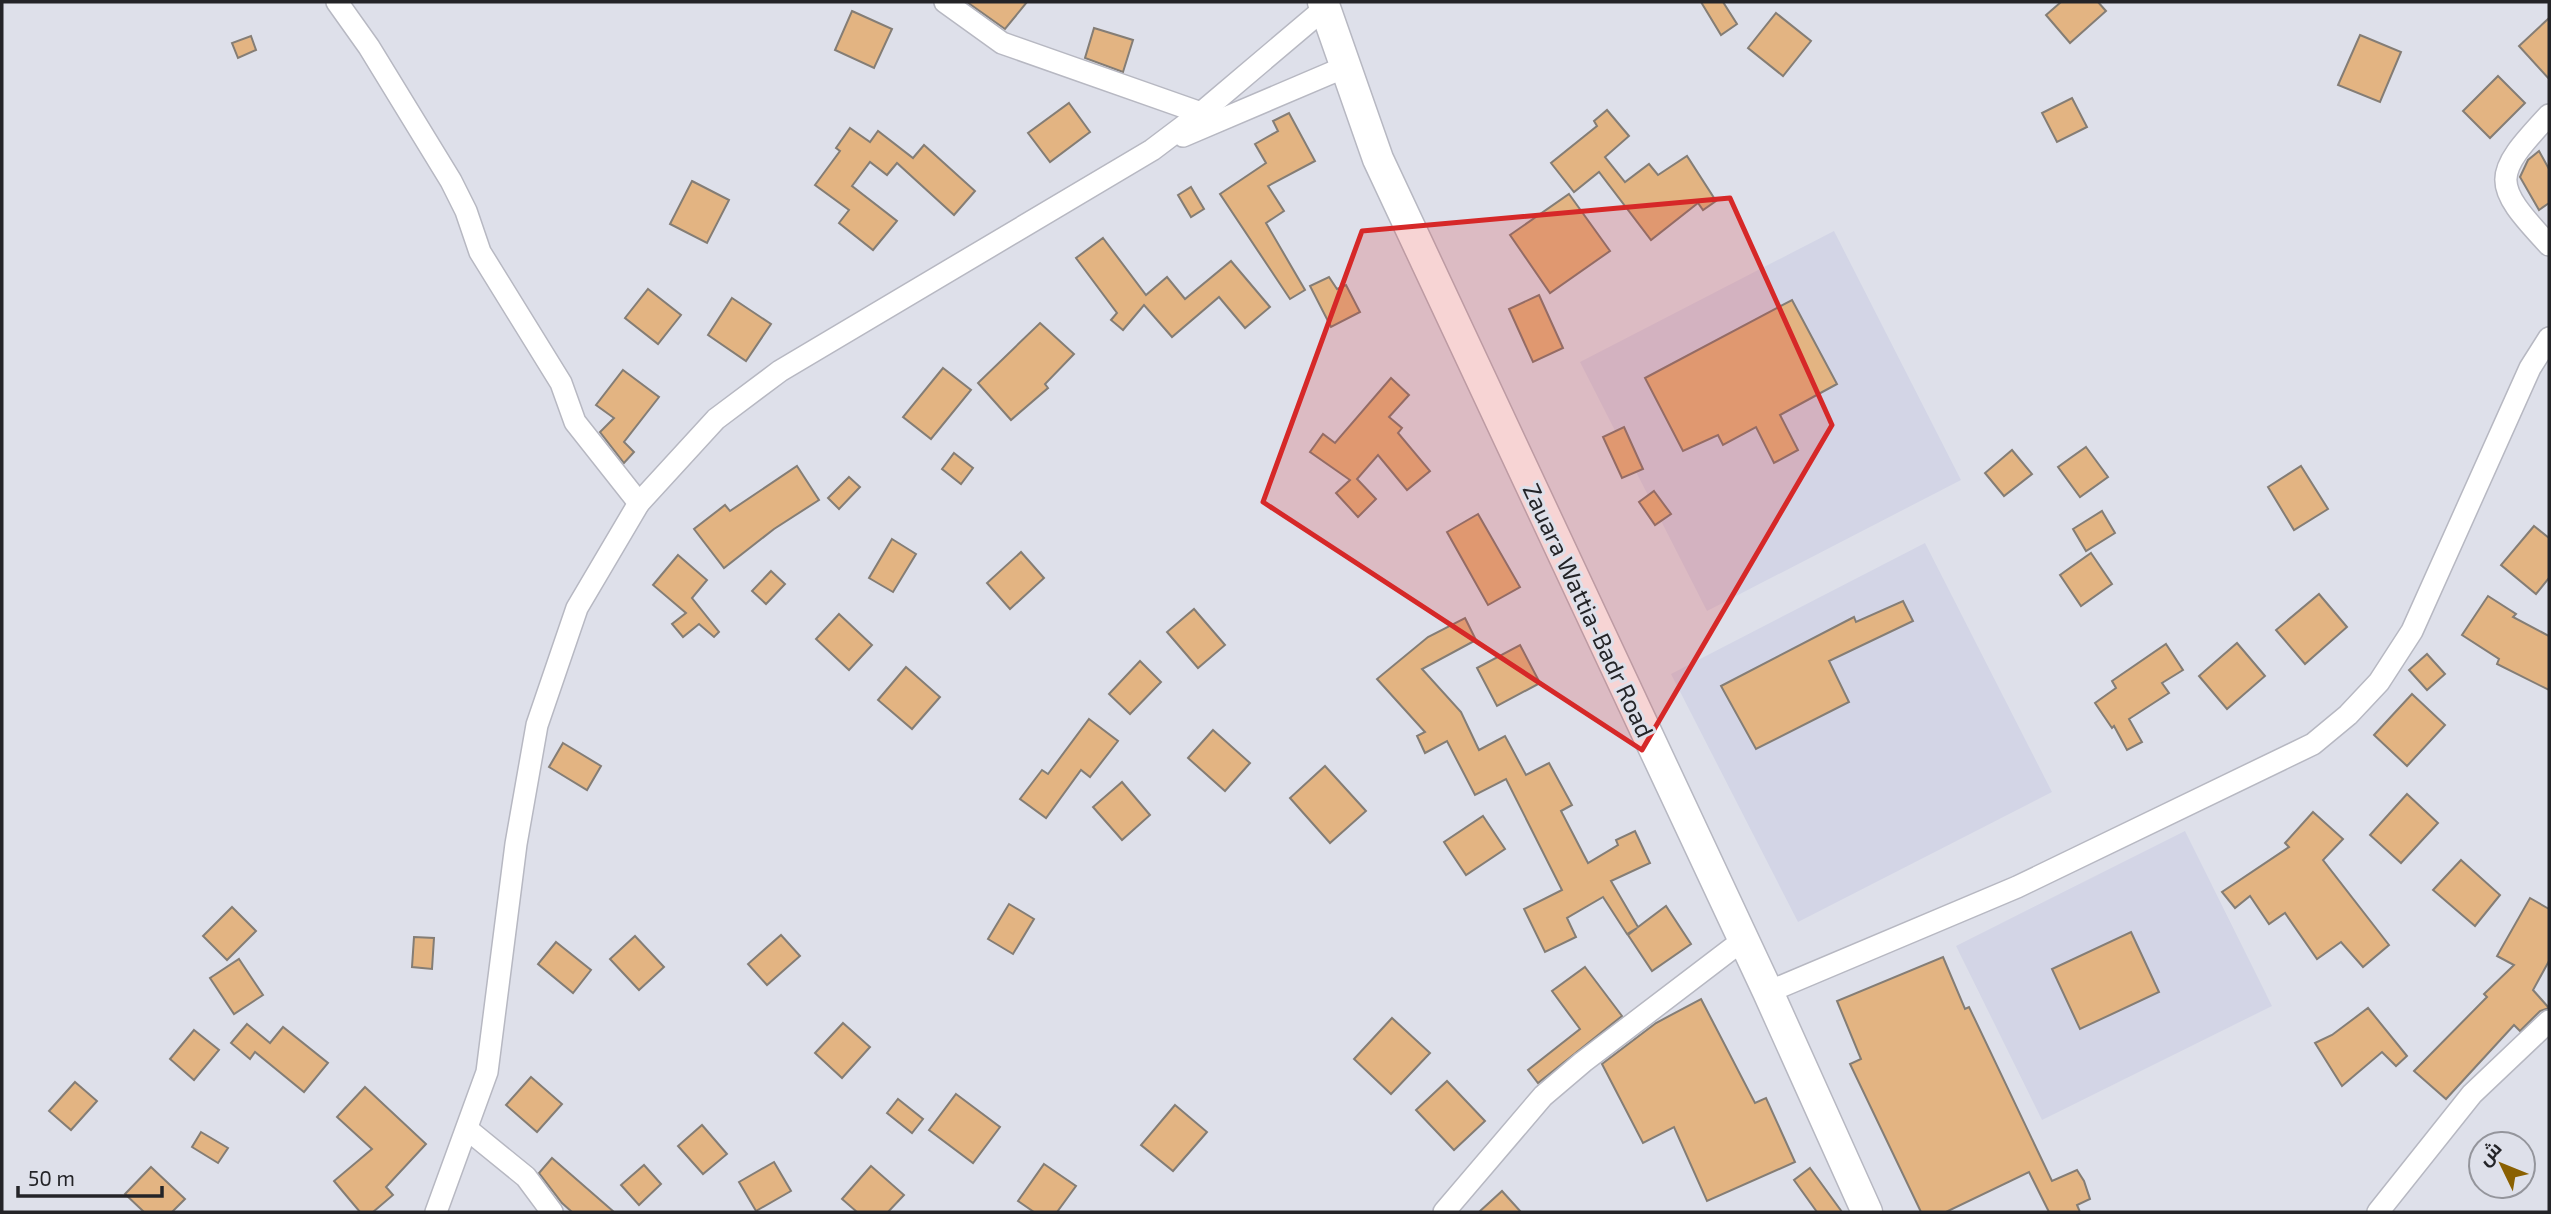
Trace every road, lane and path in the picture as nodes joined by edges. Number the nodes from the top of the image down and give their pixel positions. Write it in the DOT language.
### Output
graph roads {
  1 [pos="337,2"];
  2 [pos="945,2"];
  3 [pos="1324,5"];
  4 [pos="1345,67"];
  5 [pos="1201,113"];
  6 [pos="2549,115"];
  7 [pos="1152,150"];
  8 [pos="2549,245"];
  9 [pos="2549,338"];
  10 [pos="639,503"];
  11 [pos="1744,940"];
  12 [pos="1768,992"];
  13 [pos="2549,1021"];
  14 [pos="467,1129"];
  15 [pos="436,1212"];
  16 [pos="552,1212"];
  17 [pos="1444,1212"];
  18 [pos="1867,1212"];
  19 [pos="2378,1212"];
  1 -- 10 [label="street"];
  2 -- 5 [label="street"];
  3 -- 4 [label="highway, Zauara Wattia-Badr Road"];
  3 -- 5 [label="street"];
  4 -- 7 [label="street"];
  4 -- 11 [label="highway, Zauara Wattia-Badr Road"];
  5 -- 7 [label="street"];
  6 -- 8 [label="street"];
  7 -- 10 [label="street"];
  9 -- 12 [label="street"];
  10 -- 14 [label="street"];
  11 -- 12 [label="highway, Zauara Wattia-Badr Road"];
  11 -- 17 [label="street"];
  12 -- 18 [label="highway, Zauara Wattia-Badr Road"];
  13 -- 19 [label="street"];
  14 -- 15 [label="street"];
  14 -- 16 [label="street"];
}
